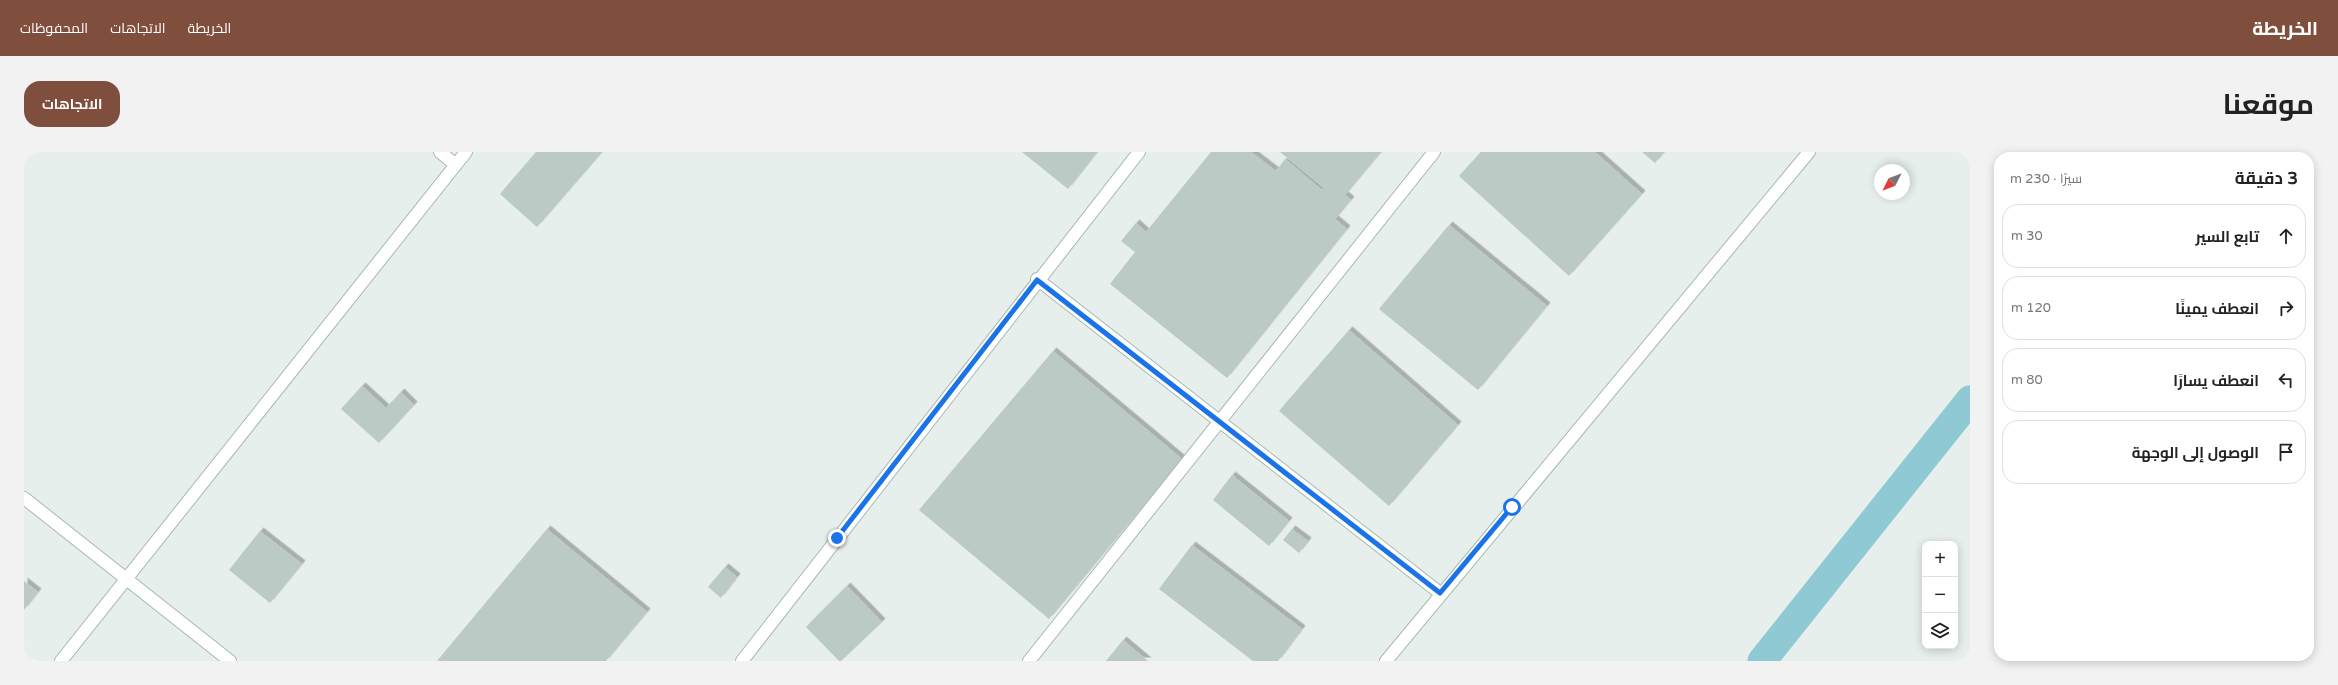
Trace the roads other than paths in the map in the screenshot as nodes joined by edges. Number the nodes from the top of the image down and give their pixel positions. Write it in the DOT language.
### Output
graph roads {
  1 [pos="440,152"];
  2 [pos="466,152"];
  3 [pos="1139,152"];
  4 [pos="1434,152"];
  5 [pos="1809,152"];
  6 [pos="456,165"];
  7 [pos="1037,280"];
  8 [pos="1220,420"];
  9 [pos="24,498"];
  10 [pos="126,579"];
  11 [pos="1440,593"];
  12 [pos="61,661"];
  13 [pos="230,661"];
  14 [pos="742,661"];
  15 [pos="1029,661"];
  16 [pos="1386,661"];
  1 -- 6 [label="street"];
  2 -- 6 [label="street"];
  3 -- 7 [label="street"];
  4 -- 8 [label="street"];
  5 -- 11 [label="street"];
  6 -- 10 [label="street"];
  7 -- 8 [label="street"];
  7 -- 14 [label="street"];
  8 -- 11 [label="street"];
  8 -- 15 [label="street"];
  9 -- 10 [label="street"];
  10 -- 12 [label="street"];
  10 -- 13 [label="street"];
  11 -- 16 [label="street"];
}
